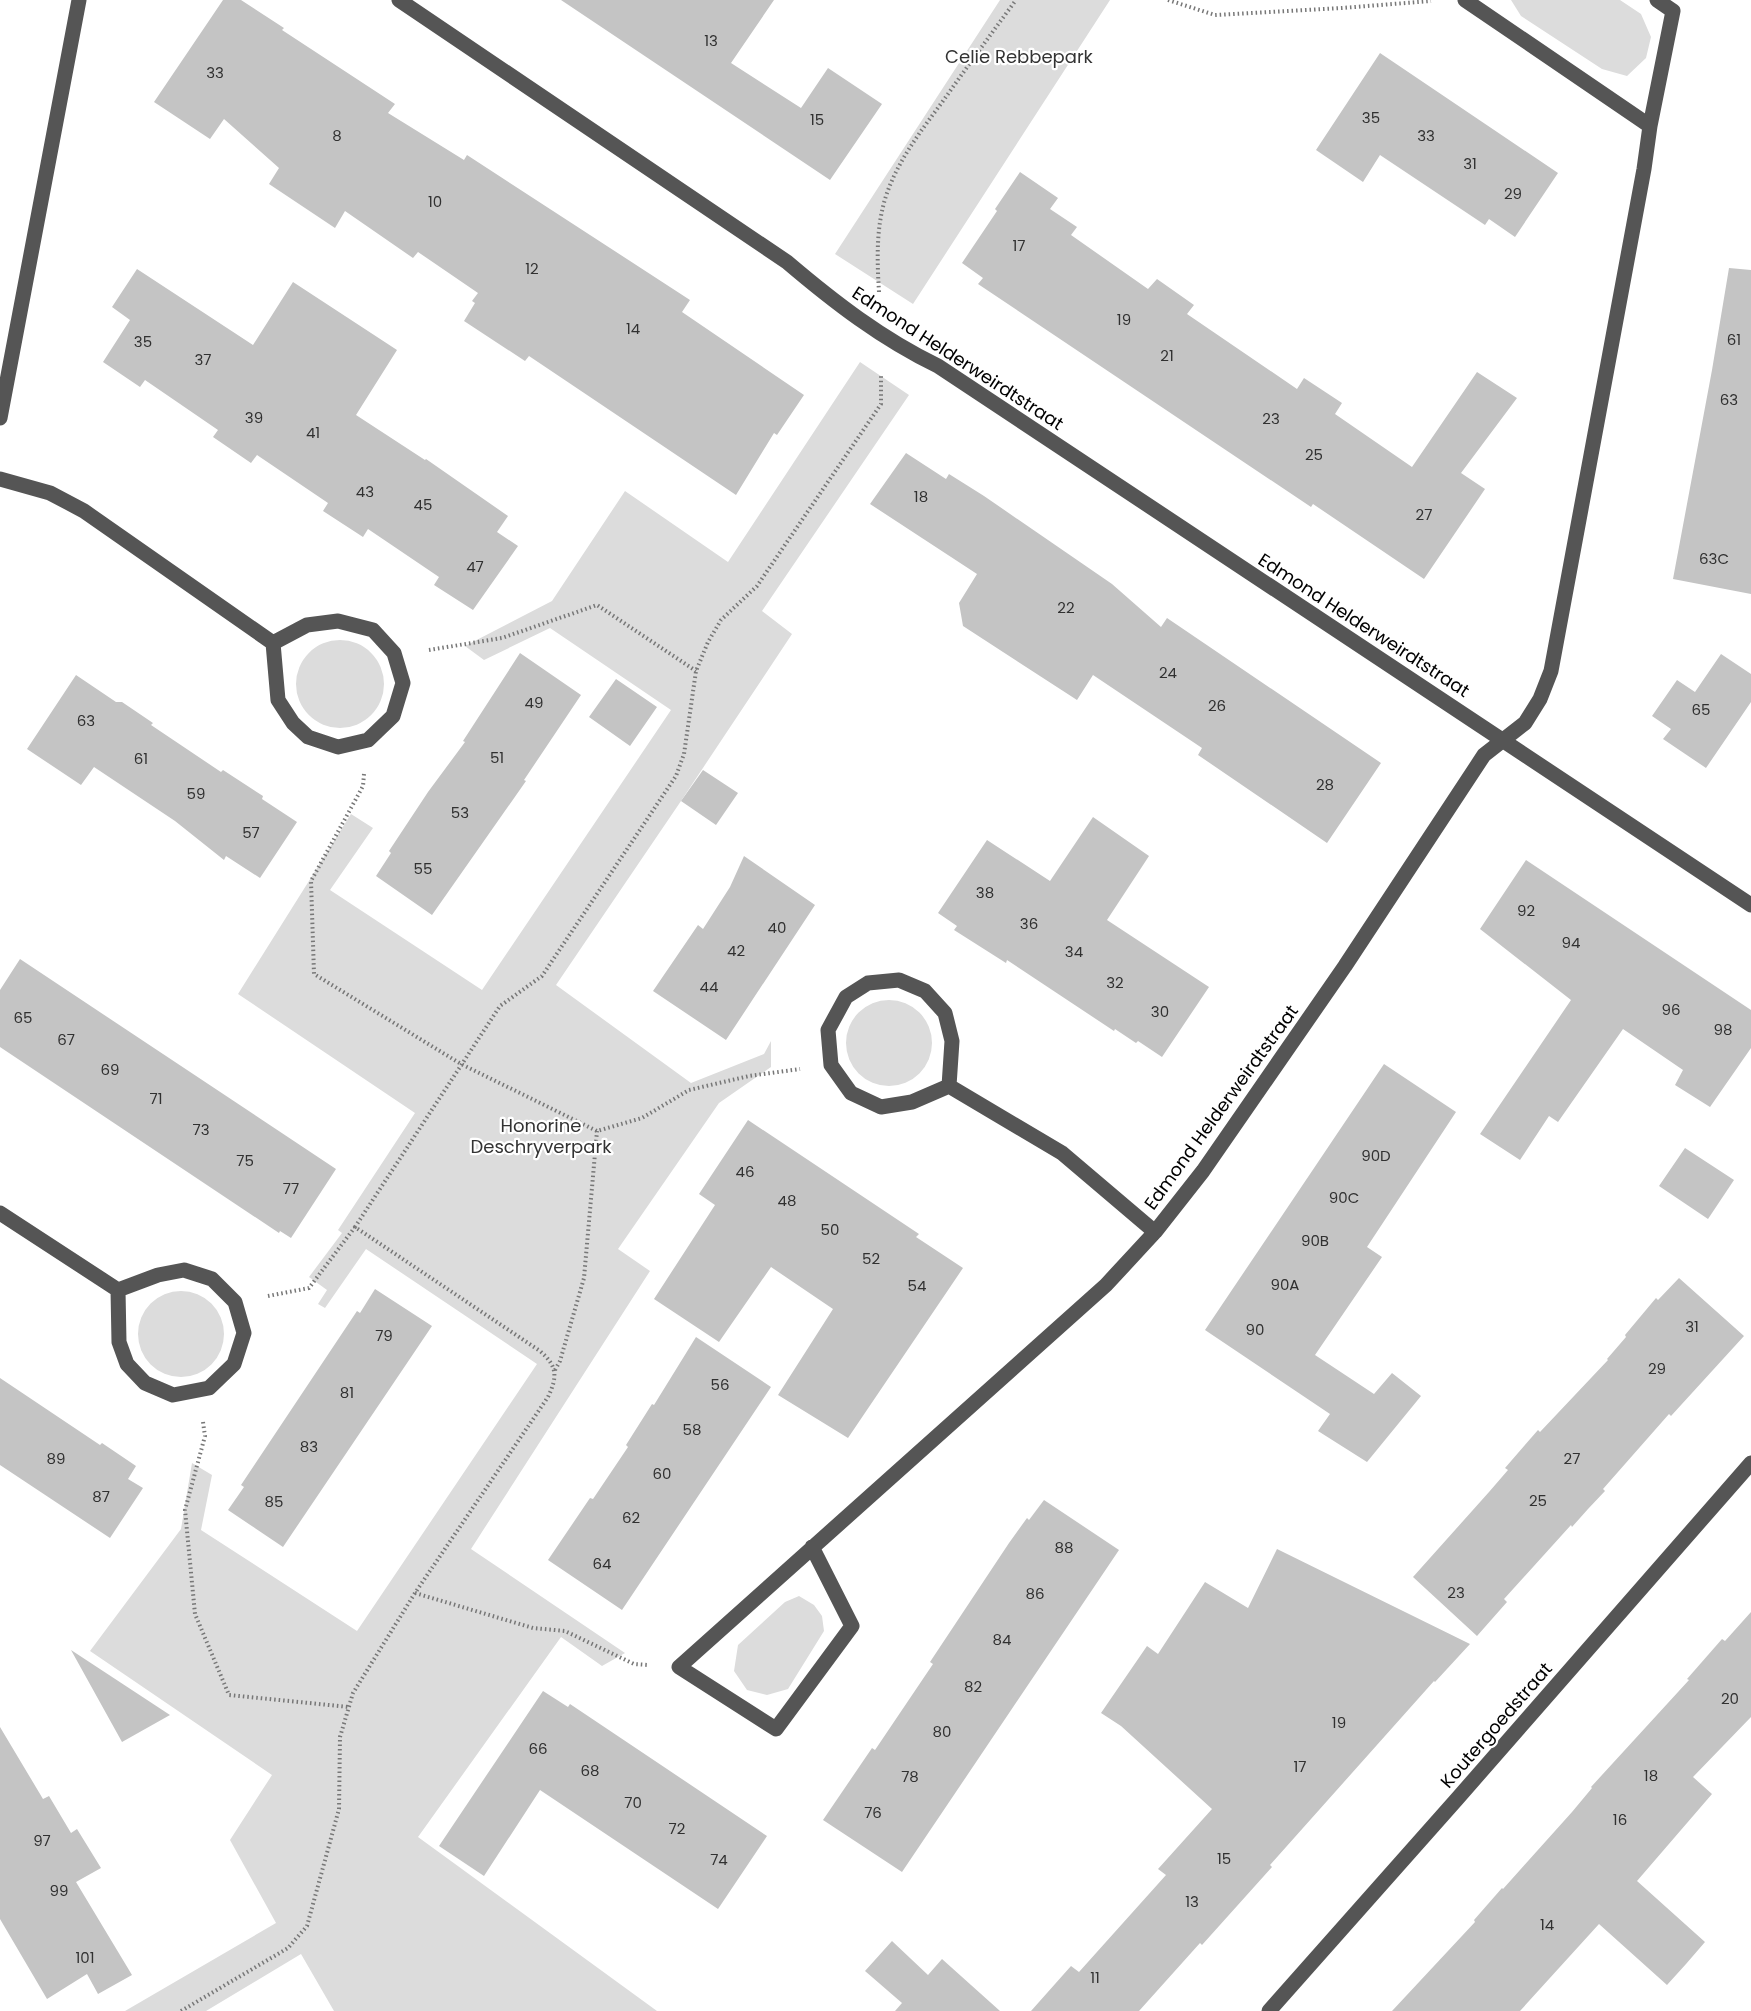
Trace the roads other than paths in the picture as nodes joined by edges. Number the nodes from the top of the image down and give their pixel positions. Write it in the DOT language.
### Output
graph roads {
  1 [pos="79,0"];
  2 [pos="399,0"];
  3 [pos="1465,0"];
  4 [pos="1657,0"];
  5 [pos="1650,126"];
  6 [pos="0,418"];
  7 [pos="0,479"];
  8 [pos="273,643"];
  9 [pos="1502,739"];
  10 [pos="1751,905"];
  11 [pos="949,1086"];
  12 [pos="0,1213"];
  13 [pos="1155,1232"];
  14 [pos="118,1290"];
  15 [pos="1751,1463"];
  16 [pos="812,1547"];
  17 [pos="1269,2011"];
  1 -- 6 [label="street"];
  2 -- 9 [label="street, Edmond Helderweirdtstraat"];
  3 -- 5 [label="street"];
  4 -- 5 [label="street, Edmond Helderweirdtstraat"];
  5 -- 9 [label="street, Edmond Helderweirdtstraat"];
  7 -- 8 [label="street"];
  8 -- 8 [label="street"];
  9 -- 10 [label="street, Edmond Helderweirdtstraat"];
  9 -- 13 [label="street, Edmond Helderweirdtstraat"];
  11 -- 11 [label="street"];
  11 -- 13 [label="street, Edmond Helderweirdtstraat"];
  12 -- 14 [label="street"];
  13 -- 16 [label="street, Edmond Helderweirdtstraat"];
  14 -- 14 [label="street"];
  15 -- 17 [label="street, Koutergoedstraat"];
  16 -- 16 [label="street, Edmond Helderweirdtstraat"];
}
